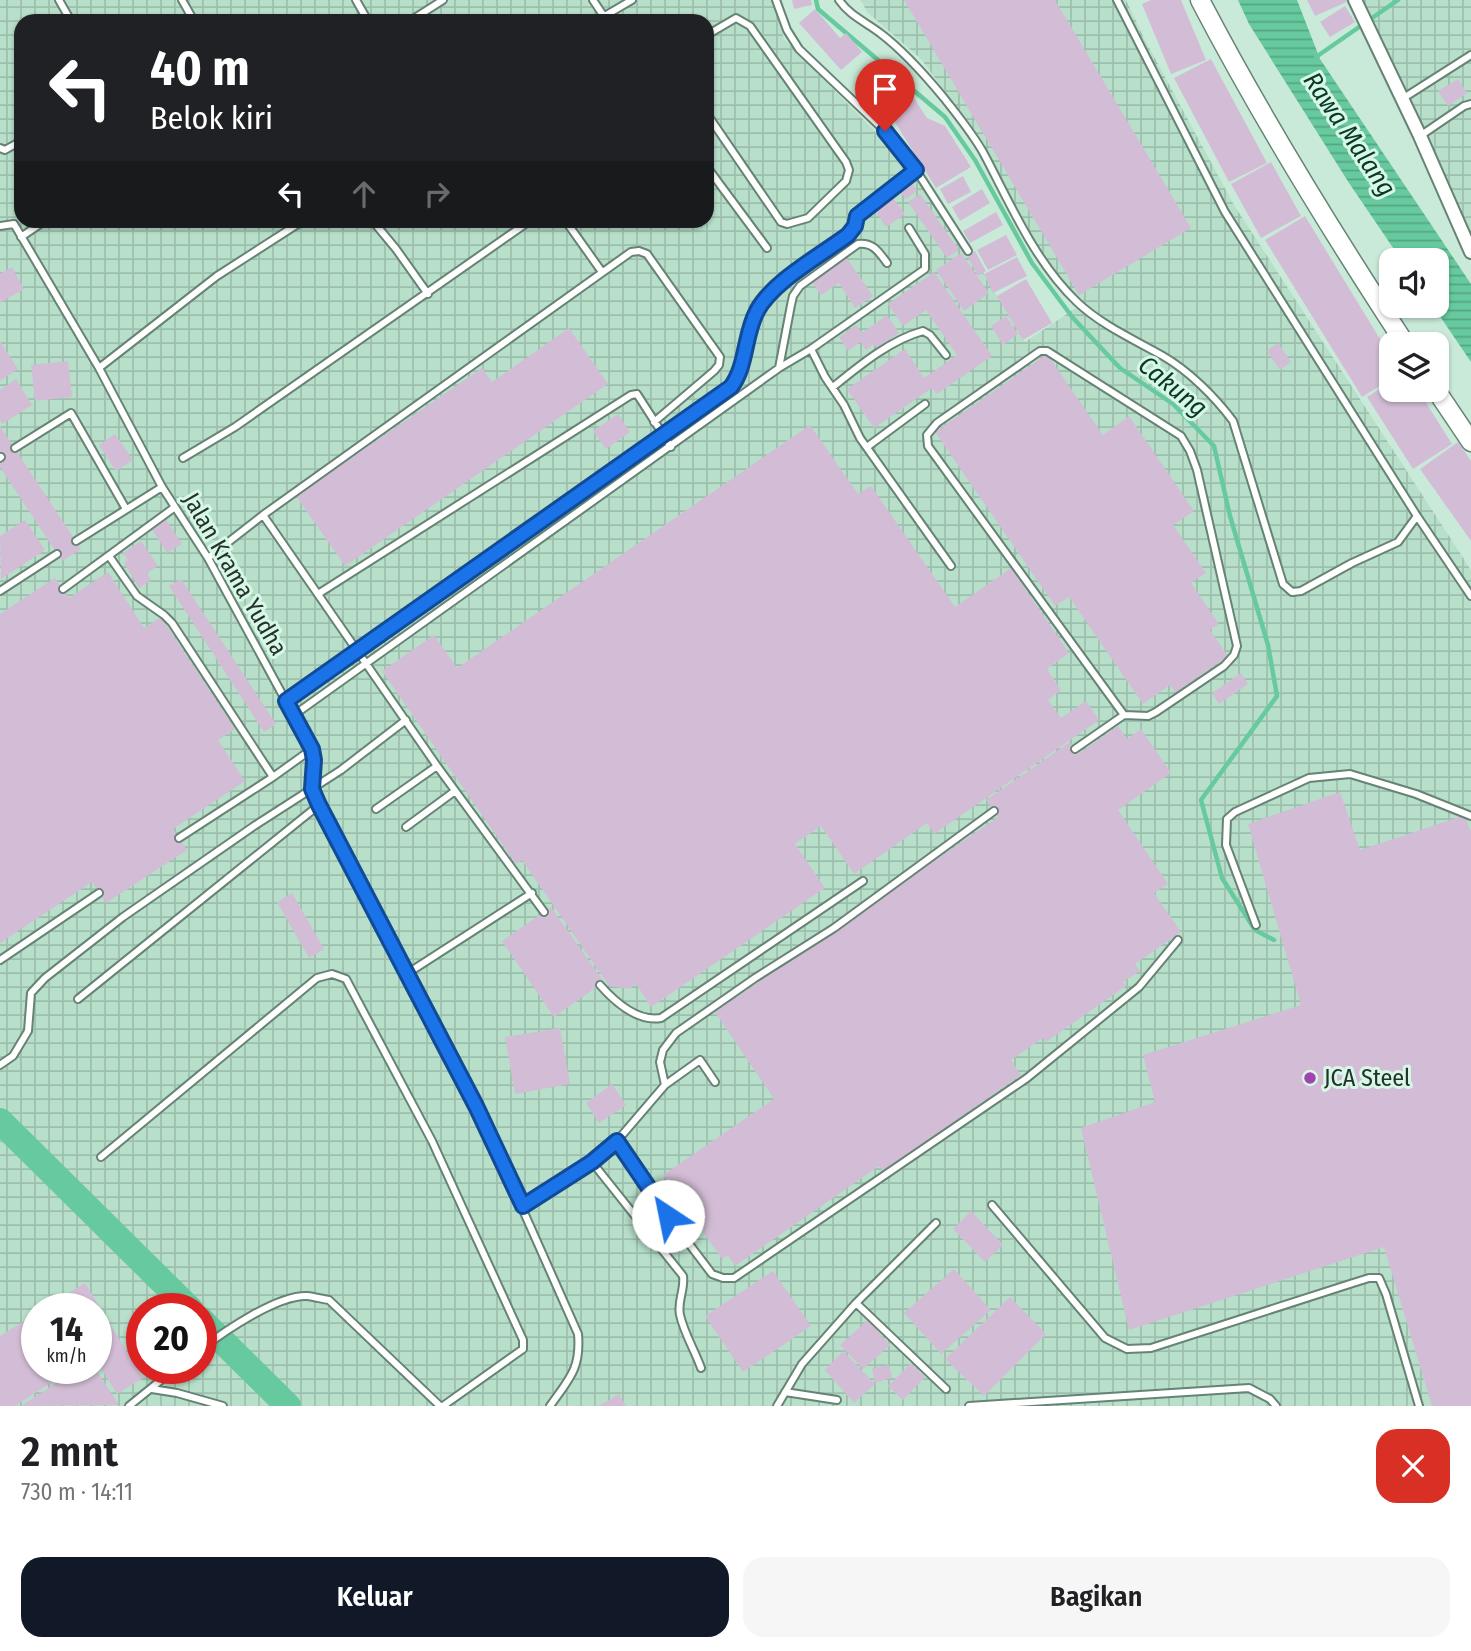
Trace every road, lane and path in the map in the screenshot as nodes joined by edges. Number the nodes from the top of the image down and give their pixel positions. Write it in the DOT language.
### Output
graph roads {
  1 [pos="443,0"];
  2 [pos="632,0"];
  3 [pos="776,0"];
  4 [pos="839,0"];
  5 [pos="1117,0"];
  6 [pos="1200,0"];
  7 [pos="1355,0"];
  8 [pos="421,14"];
  9 [pos="612,14"];
  10 [pos="714,31"];
  11 [pos="1471,55"];
  12 [pos="1402,99"];
  13 [pos="1471,104"];
  14 [pos="714,128"];
  15 [pos="1420,136"];
  16 [pos="916,170"];
  17 [pos="714,177"];
  18 [pos="16,228"];
  19 [pos="34,228"];
  20 [pos="292,228"];
  21 [pos="379,228"];
  22 [pos="520,228"];
  23 [pos="571,228"];
  24 [pos="909,228"];
  25 [pos="21,237"];
  26 [pos="766,248"];
  27 [pos="968,251"];
  28 [pos="1471,252"];
  29 [pos="887,263"];
  30 [pos="602,272"];
  31 [pos="428,294"];
  32 [pos="1398,332"];
  33 [pos="811,349"];
  34 [pos="946,355"];
  35 [pos="99,368"];
  36 [pos="779,368"];
  37 [pos="833,387"];
  38 [pos="1444,402"];
  39 [pos="925,404"];
  40 [pos="654,422"];
  41 [pos="663,435"];
  42 [pos="1471,442"];
  43 [pos="671,447"];
  44 [pos="867,447"];
  45 [pos="15,448"];
  46 [pos="183,458"];
  47 [pos="162,487"];
  48 [pos="175,507"];
  49 [pos="126,509"];
  50 [pos="263,515"];
  51 [pos="1417,516"];
  52 [pos="76,541"];
  53 [pos="58,554"];
  54 [pos="109,556"];
  55 [pos="208,558"];
  56 [pos="951,566"];
  57 [pos="63,589"];
  58 [pos="0,591"];
  59 [pos="318,594"];
  60 [pos="1471,596"];
  61 [pos="356,650"];
  62 [pos="364,663"];
  63 [pos="286,701"];
  64 [pos="294,715"];
  65 [pos="1124,715"];
  66 [pos="406,720"];
  67 [pos="312,749"];
  68 [pos="1075,749"];
  69 [pos="437,766"];
  70 [pos="273,777"];
  71 [pos="312,789"];
  72 [pos="455,791"];
  73 [pos="319,805"];
  74 [pos="376,809"];
  75 [pos="994,811"];
  76 [pos="1471,816"];
  77 [pos="407,827"];
  78 [pos="179,838"];
  79 [pos="863,880"];
  80 [pos="99,893"];
  81 [pos="532,894"];
  82 [pos="544,912"];
  83 [pos="1256,925"];
  84 [pos="1178,940"];
  85 [pos="0,960"];
  86 [pos="408,973"];
  87 [pos="600,985"];
  88 [pos="78,999"];
  89 [pos="0,1065"];
  90 [pos="715,1082"];
  91 [pos="665,1085"];
  92 [pos="617,1141"];
  93 [pos="101,1157"];
  94 [pos="592,1162"];
  95 [pos="992,1205"];
  96 [pos="523,1206"];
  97 [pos="936,1223"];
  98 [pos="856,1303"];
  99 [pos="217,1337"];
  100 [pos="701,1368"];
  101 [pos="159,1384"];
  102 [pos="946,1389"];
  103 [pos="152,1390"];
  104 [pos="785,1392"];
  105 [pos="837,1400"];
  106 [pos="128,1406"];
  107 [pos="223,1406"];
  108 [pos="441,1406"];
  109 [pos="550,1406"];
  110 [pos="777,1406"];
  111 [pos="969,1406"];
  112 [pos="1276,1406"];
  113 [pos="1419,1406"];
  1 -- 8 [label="lane"];
  2 -- 9 [label="lane"];
  3 -- 16 [label="lane"];
  4 -- 51 [label="lane"];
  5 -- 51 [label="lane"];
  6 -- 32 [label="street"];
  7 -- 12 [label="street"];
  10 -- 14 [label="lane"];
  11 -- 12 [label="lane"];
  12 -- 15 [label="street"];
  13 -- 15 [label="lane"];
  15 -- 28 [label="street"];
  16 -- 27 [label="lane"];
  16 -- 41 [label="lane"];
  17 -- 26 [label="lane"];
  18 -- 25 [label="lane, Jalan Krama Yudha"];
  19 -- 25 [label="lane"];
  20 -- 35 [label="lane"];
  21 -- 31 [label="lane"];
  22 -- 31 [label="lane"];
  23 -- 30 [label="lane"];
  24 -- 33 [label="lane"];
  25 -- 35 [label="lane, Jalan Krama Yudha"];
  29 -- 36 [label="lane"];
  30 -- 40 [label="lane"];
  30 -- 50 [label="lane"];
  31 -- 46 [label="lane"];
  33 -- 36 [label="lane"];
  33 -- 37 [label="lane"];
  34 -- 37 [label="lane"];
  35 -- 47 [label="lane, Jalan Krama Yudha"];
  36 -- 43 [label="lane"];
  37 -- 44 [label="lane"];
  38 -- 42 [label="street"];
  39 -- 44 [label="lane"];
  40 -- 41 [label="lane"];
  40 -- 59 [label="lane"];
  41 -- 43 [label="lane"];
  41 -- 61 [label="lane"];
  43 -- 62 [label="lane"];
  44 -- 56 [label="lane"];
  45 -- 49 [label="lane"];
  47 -- 48 [label="lane, Jalan Krama Yudha"];
  47 -- 49 [label="lane"];
  48 -- 54 [label="lane"];
  48 -- 55 [label="lane, Jalan Krama Yudha"];
  49 -- 52 [label="lane"];
  50 -- 55 [label="lane"];
  50 -- 59 [label="lane"];
  51 -- 60 [label="lane"];
  53 -- 58 [label="lane"];
  54 -- 57 [label="lane"];
  54 -- 70 [label="lane"];
  55 -- 63 [label="lane, Jalan Krama Yudha"];
  59 -- 61 [label="lane"];
  61 -- 62 [label="lane"];
  61 -- 63 [label="lane"];
  62 -- 64 [label="lane"];
  62 -- 66 [label="lane"];
  63 -- 64 [label="lane, Jalan Krama Yudha"];
  64 -- 67 [label="lane, Jalan Krama Yudha"];
  65 -- 65 [label="lane"];
  65 -- 68 [label="lane"];
  66 -- 69 [label="lane"];
  66 -- 71 [label="lane"];
  67 -- 70 [label="lane"];
  67 -- 71 [label="lane, Jalan Krama Yudha"];
  69 -- 72 [label="lane"];
  69 -- 74 [label="lane"];
  70 -- 78 [label="lane"];
  71 -- 73 [label="lane, Jalan Krama Yudha"];
  71 -- 89 [label="lane"];
  72 -- 77 [label="lane"];
  72 -- 81 [label="lane"];
  73 -- 86 [label="lane, Jalan Krama Yudha"];
  73 -- 88 [label="lane"];
  75 -- 91 [label="lane"];
  76 -- 83 [label="lane"];
  79 -- 87 [label="lane"];
  80 -- 85 [label="lane"];
  81 -- 82 [label="lane"];
  81 -- 86 [label="lane"];
  84 -- 92 [label="lane"];
  86 -- 96 [label="lane, Jalan Krama Yudha"];
  90 -- 91 [label="lane"];
  91 -- 92 [label="lane"];
  92 -- 94 [label="lane"];
  93 -- 108 [label="lane"];
  94 -- 96 [label="lane"];
  94 -- 100 [label="lane"];
  95 -- 113 [label="lane"];
  96 -- 109 [label="lane, Jalan Krama Yudha"];
  97 -- 98 [label="lane"];
  98 -- 102 [label="lane"];
  98 -- 104 [label="lane"];
  99 -- 108 [label="lane"];
  101 -- 103 [label="lane"];
  103 -- 106 [label="lane"];
  103 -- 107 [label="lane"];
  104 -- 105 [label="lane"];
  104 -- 110 [label="lane"];
  111 -- 112 [label="lane"];
}
